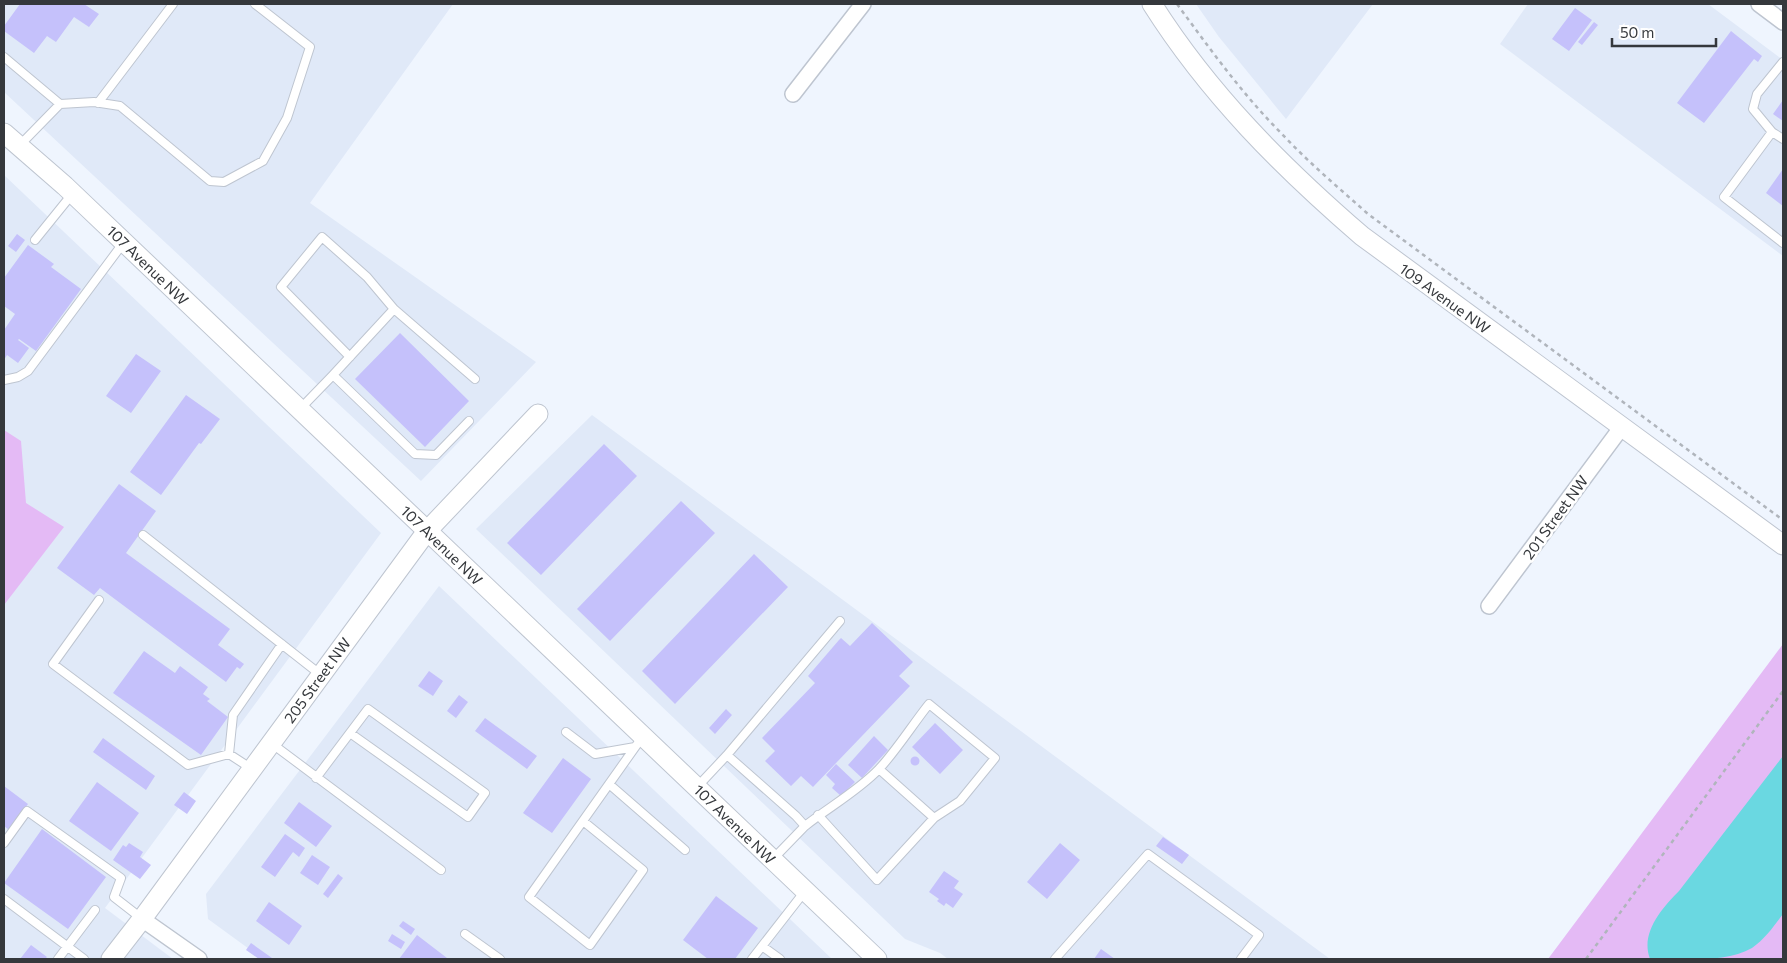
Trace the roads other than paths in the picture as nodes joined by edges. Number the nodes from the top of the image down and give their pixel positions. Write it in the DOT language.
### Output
graph roads {
  1 [pos="173,4"];
  2 [pos="255,4"];
  3 [pos="863,4"];
  4 [pos="1152,4"];
  5 [pos="1759,4"];
  6 [pos="1783,22"];
  7 [pos="4,57"];
  8 [pos="1783,62"];
  9 [pos="793,94"];
  10 [pos="98,103"];
  11 [pos="60,104"];
  12 [pos="1772,132"];
  13 [pos="4,133"];
  14 [pos="1783,139"];
  15 [pos="19,146"];
  16 [pos="73,193"];
  17 [pos="35,240"];
  18 [pos="124,242"];
  19 [pos="1783,243"];
  20 [pos="394,309"];
  21 [pos="350,357"];
  22 [pos="333,376"];
  23 [pos="476,379"];
  24 [pos="4,380"];
  25 [pos="300,409"];
  26 [pos="538,414"];
  27 [pos="469,421"];
  28 [pos="1621,428"];
  29 [pos="427,531"];
  30 [pos="143,535"];
  31 [pos="1783,545"];
  32 [pos="99,600"];
  33 [pos="1489,606"];
  34 [pos="840,621"];
  35 [pos="282,644"];
  36 [pos="321,675"];
  37 [pos="566,732"];
  38 [pos="350,733"];
  39 [pos="639,742"];
  40 [pos="271,743"];
  41 [pos="229,754"];
  42 [pos="727,755"];
  43 [pos="879,769"];
  44 [pos="252,770"];
  45 [pos="316,778"];
  46 [pos="609,784"];
  47 [pos="697,788"];
  48 [pos="818,815"];
  49 [pos="934,818"];
  50 [pos="582,821"];
  51 [pos="805,826"];
  52 [pos="4,843"];
  53 [pos="685,850"];
  54 [pos="772,859"];
  55 [pos="441,870"];
  56 [pos="805,891"];
  57 [pos="4,899"];
  58 [pos="95,910"];
  59 [pos="142,919"];
  60 [pos="465,934"];
  61 [pos="762,946"];
  62 [pos="67,947"];
  63 [pos="58,959"];
  64 [pos="84,959"];
  65 [pos="111,959"];
  66 [pos="199,959"];
  67 [pos="500,959"];
  68 [pos="752,959"];
  69 [pos="780,959"];
  70 [pos="877,959"];
  71 [pos="1055,959"];
  72 [pos="1241,959"];
  1 -- 10 [label="lane"];
  2 -- 10 [label="lane"];
  3 -- 9 [label="street"];
  4 -- 28 [label="street, 109 Avenue NW"];
  5 -- 6 [label="street"];
  7 -- 11 [label="lane"];
  8 -- 12 [label="lane"];
  10 -- 11 [label="lane"];
  11 -- 15 [label="lane"];
  12 -- 14 [label="lane"];
  12 -- 19 [label="lane"];
  13 -- 15 [label="street, 107 Avenue NW"];
  15 -- 16 [label="street, 107 Avenue NW"];
  16 -- 17 [label="lane"];
  16 -- 18 [label="street, 107 Avenue NW"];
  18 -- 24 [label="lane"];
  18 -- 25 [label="street, 107 Avenue NW"];
  20 -- 21 [label="lane"];
  20 -- 21 [label="lane"];
  20 -- 23 [label="lane"];
  21 -- 22 [label="lane"];
  22 -- 25 [label="lane"];
  22 -- 27 [label="lane"];
  25 -- 29 [label="street, 107 Avenue NW"];
  26 -- 29 [label="street, 205 Street NW"];
  28 -- 31 [label="street, 109 Avenue NW"];
  28 -- 33 [label="street, 201 Street NW"];
  29 -- 36 [label="street, 205 Street NW"];
  29 -- 39 [label="street, 107 Avenue NW"];
  30 -- 35 [label="lane"];
  32 -- 41 [label="lane"];
  34 -- 42 [label="lane"];
  35 -- 36 [label="lane"];
  35 -- 41 [label="lane"];
  36 -- 40 [label="street, 205 Street NW"];
  37 -- 39 [label="lane"];
  38 -- 38 [label="lane"];
  38 -- 45 [label="lane"];
  39 -- 46 [label="lane"];
  39 -- 47 [label="street, 107 Avenue NW"];
  40 -- 44 [label="street, 205 Street NW"];
  40 -- 45 [label="lane"];
  41 -- 44 [label="lane"];
  42 -- 47 [label="lane"];
  42 -- 51 [label="lane"];
  43 -- 48 [label="lane"];
  43 -- 49 [label="lane"];
  43 -- 49 [label="lane"];
  44 -- 59 [label="street, 205 Street NW"];
  45 -- 55 [label="lane"];
  46 -- 50 [label="lane"];
  46 -- 53 [label="lane"];
  47 -- 54 [label="street, 107 Avenue NW"];
  48 -- 49 [label="lane"];
  48 -- 51 [label="lane"];
  50 -- 50 [label="lane"];
  51 -- 54 [label="lane"];
  52 -- 59 [label="lane"];
  54 -- 56 [label="street, 107 Avenue NW"];
  56 -- 61 [label="lane"];
  56 -- 70 [label="street, 107 Avenue NW"];
  57 -- 62 [label="lane"];
  58 -- 62 [label="lane"];
  59 -- 65 [label="street, 205 Street NW"];
  59 -- 66 [label="street"];
  60 -- 67 [label="lane"];
  61 -- 68 [label="lane"];
  61 -- 69 [label="lane"];
  62 -- 63 [label="lane"];
  62 -- 64 [label="lane"];
  71 -- 72 [label="lane"];
}
